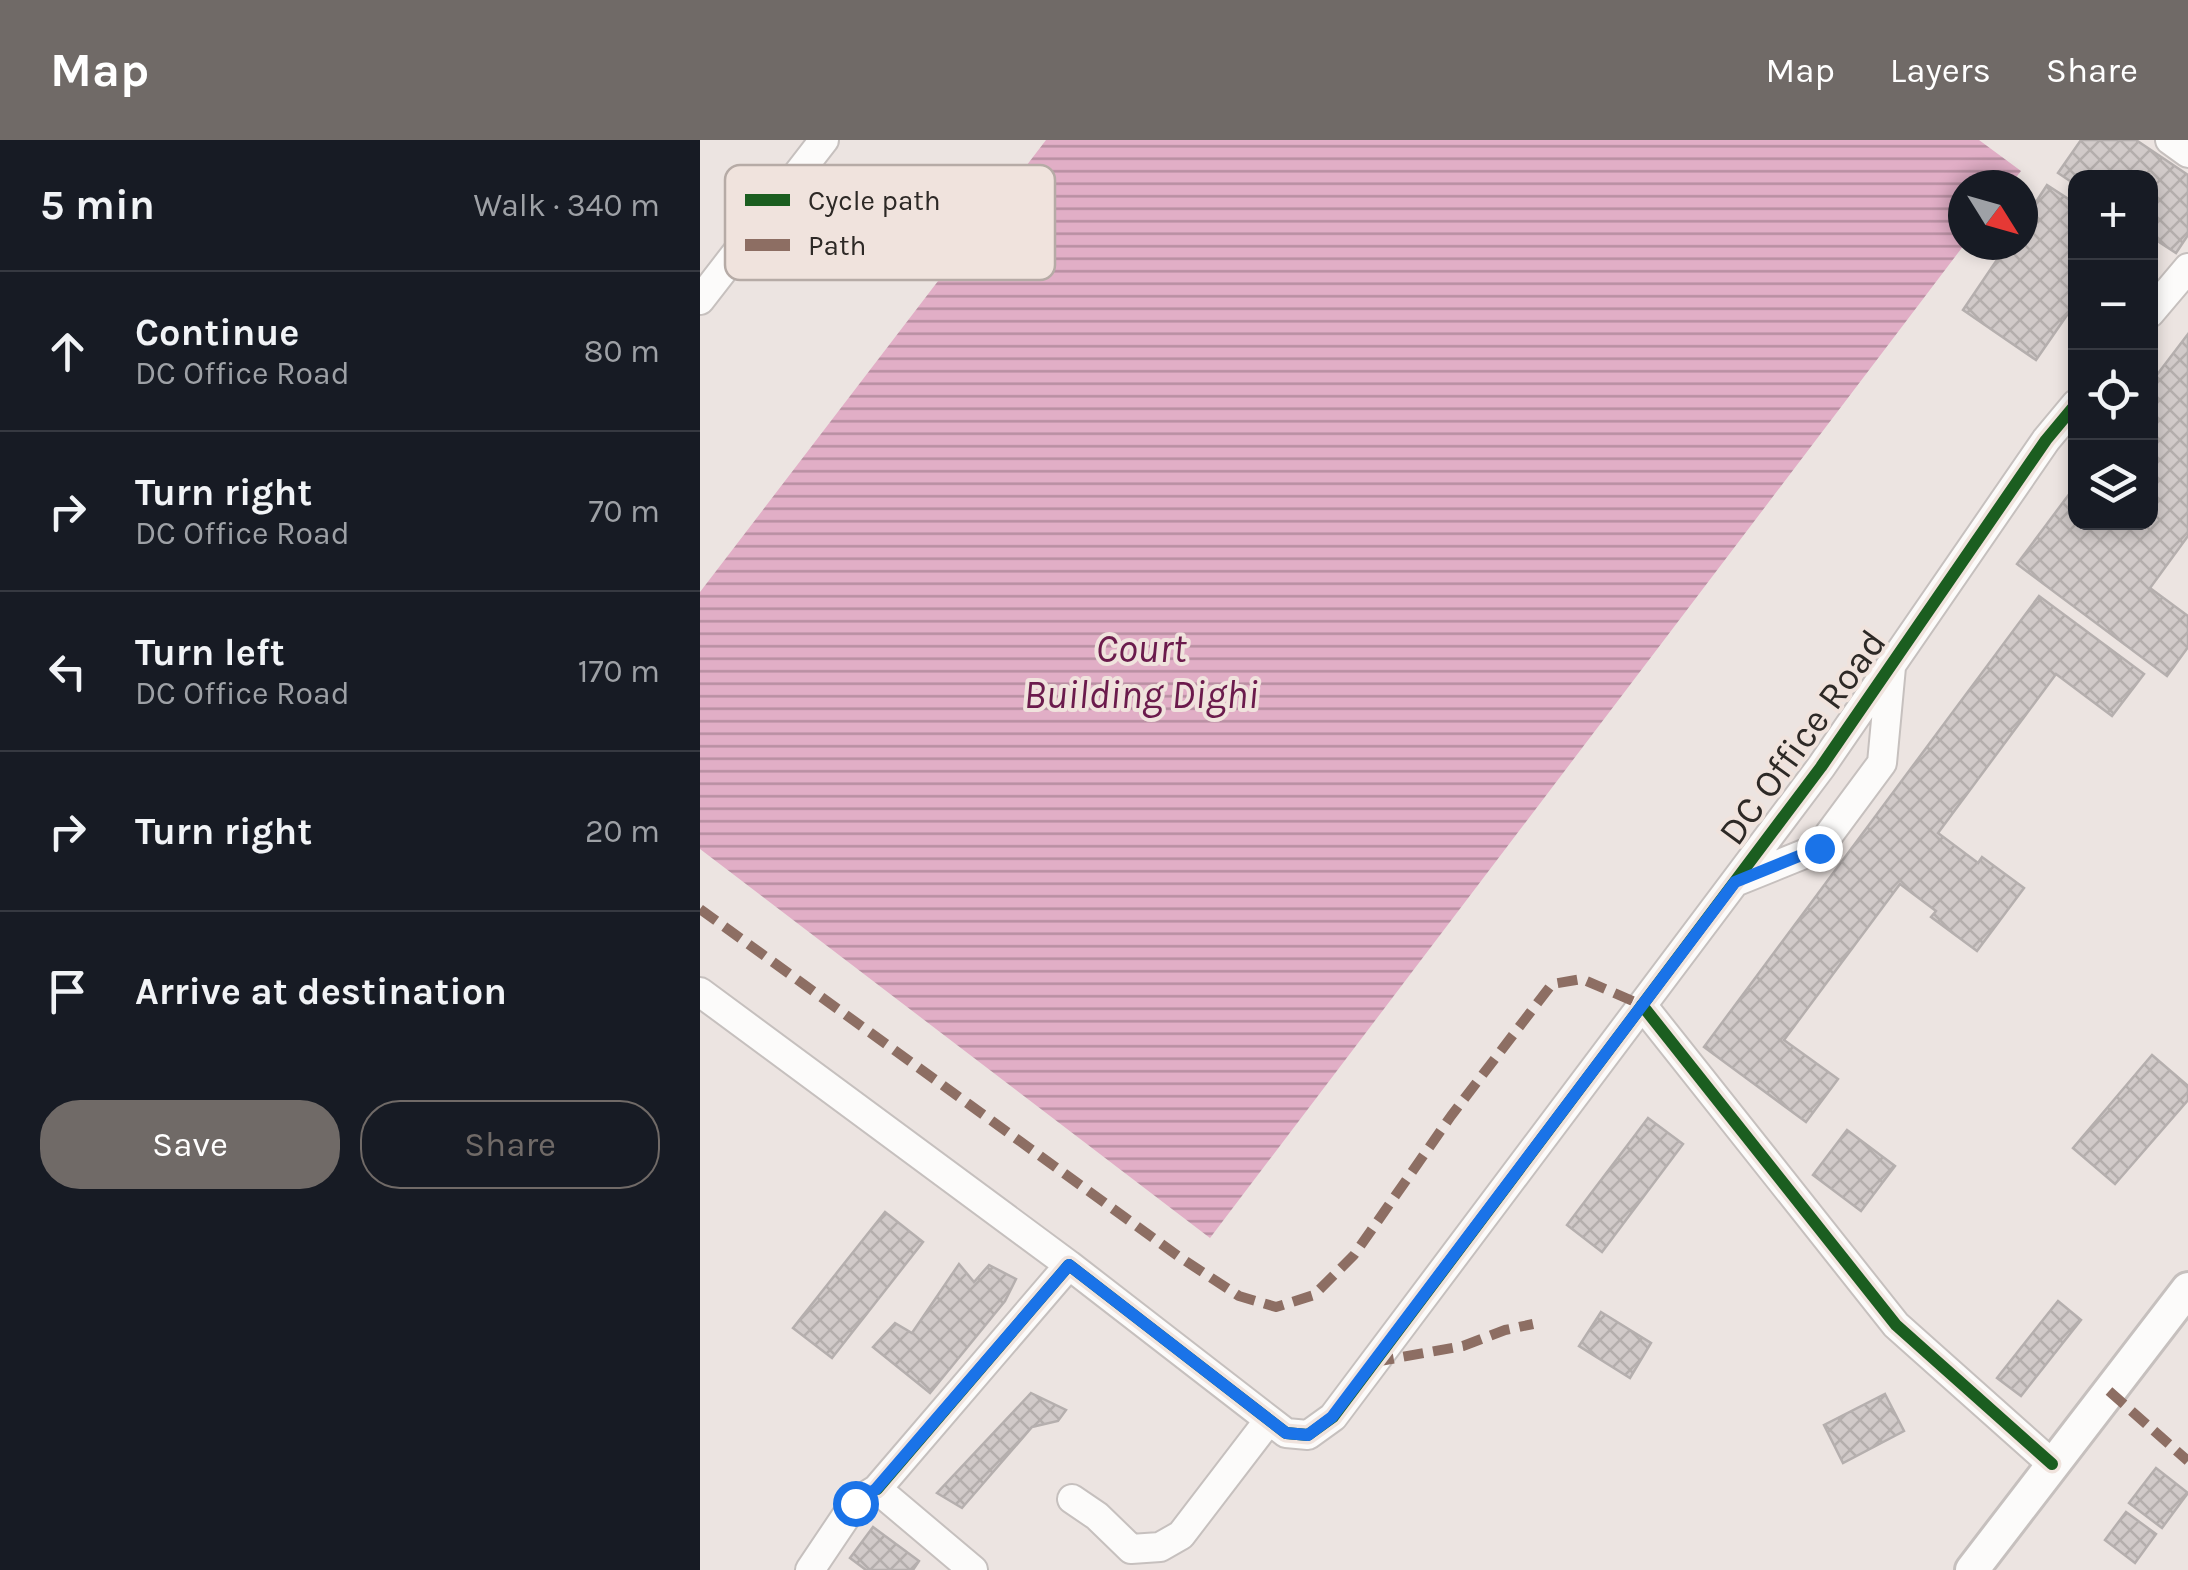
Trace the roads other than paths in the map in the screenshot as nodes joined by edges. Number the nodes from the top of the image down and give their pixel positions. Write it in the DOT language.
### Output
graph roads {
  1 [pos="824,140"];
  2 [pos="2170,140"];
  3 [pos="2188,154"];
  4 [pos="805,165"];
  5 [pos="725,268"];
  6 [pos="2188,268"];
  7 [pos="700,300"];
  8 [pos="2158,304"];
  9 [pos="2068,414"];
  10 [pos="1891,666"];
  11 [pos="1735,882"];
  12 [pos="700,992"];
  13 [pos="1642,1005"];
  14 [pos="1069,1265"];
  15 [pos="2188,1290"];
  16 [pos="1268,1420"];
  17 [pos="2052,1464"];
  18 [pos="876,1489"];
  19 [pos="1072,1499"];
  20 [pos="810,1570"];
  21 [pos="973,1570"];
  22 [pos="1972,1570"];
  1 -- 4 [label="street"];
  2 -- 3 [label="street"];
  5 -- 7 [label="street"];
  6 -- 8 [label="street"];
  9 -- 10 [label="street, DC Office Road"];
  10 -- 11 [label="street, DC Office Road"];
  10 -- 11 [label="street"];
  11 -- 13 [label="street, DC Office Road"];
  12 -- 14 [label="street, DC Office Road"];
  13 -- 16 [label="street, DC Office Road"];
  13 -- 17 [label="street"];
  14 -- 16 [label="street, DC Office Road"];
  14 -- 18 [label="street"];
  15 -- 17 [label="street"];
  16 -- 19 [label="street"];
  17 -- 22 [label="street"];
  18 -- 20 [label="street"];
  18 -- 21 [label="street"];
}
